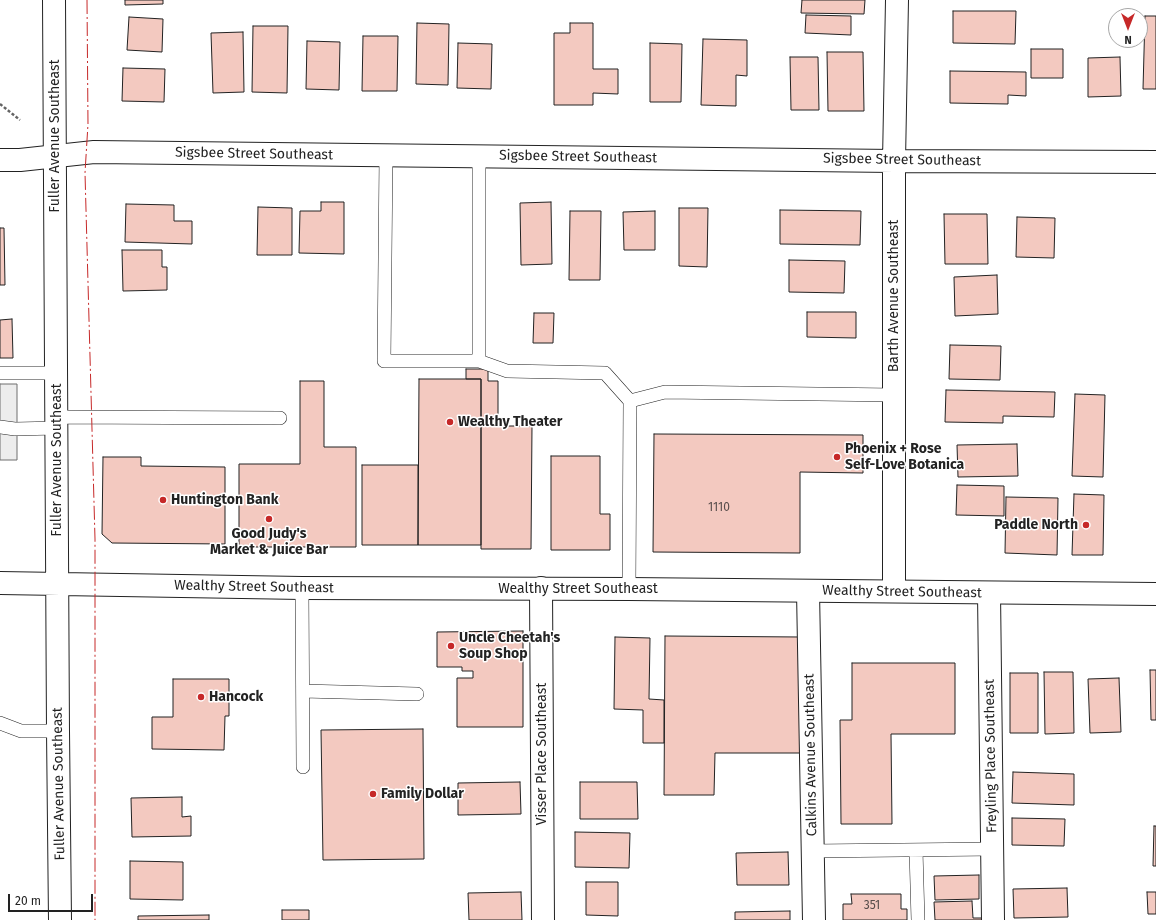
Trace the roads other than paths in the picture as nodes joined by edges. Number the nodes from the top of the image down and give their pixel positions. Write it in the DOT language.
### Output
graph roads {
  1 [pos="54,0"];
  2 [pos="897,0"];
  3 [pos="56,156"];
  4 [pos="386,156"];
  5 [pos="479,156"];
  6 [pos="0,160"];
  7 [pos="894,161"];
  8 [pos="1156,162"];
  9 [pos="479,361"];
  10 [pos="0,373"];
  11 [pos="57,373"];
  12 [pos="894,395"];
  13 [pos="630,401"];
  14 [pos="280,418"];
  15 [pos="57,423"];
  16 [pos="0,427"];
  17 [pos="0,583"];
  18 [pos="58,584"];
  19 [pos="302,588"];
  20 [pos="541,588"];
  21 [pos="629,589"];
  22 [pos="808,591"];
  23 [pos="894,591"];
  24 [pos="989,593"];
  25 [pos="1156,594"];
  26 [pos="303,691"];
  27 [pos="417,694"];
  28 [pos="0,723"];
  29 [pos="58,731"];
  30 [pos="303,767"];
  31 [pos="992,849"];
  32 [pos="916,850"];
  33 [pos="813,851"];
  34 [pos="60,920"];
  35 [pos="544,920"];
  36 [pos="814,920"];
  37 [pos="918,920"];
  38 [pos="993,920"];
  1 -- 3 [label="street, Fuller Avenue Southeast"];
  2 -- 7 [label="street, Barth Avenue Southeast"];
  3 -- 4 [label="street, Sigsbee Street Southeast"];
  3 -- 6 [label="street, Sigsbee Street Southeast"];
  3 -- 11 [label="street, Fuller Avenue Southeast"];
  4 -- 5 [label="street, Sigsbee Street Southeast"];
  4 -- 9 [label="lane"];
  5 -- 7 [label="street, Sigsbee Street Southeast"];
  5 -- 9 [label="lane"];
  7 -- 8 [label="street, Sigsbee Street Southeast"];
  7 -- 12 [label="street, Barth Avenue Southeast"];
  9 -- 13 [label="lane"];
  10 -- 11 [label="lane"];
  11 -- 15 [label="street, Fuller Avenue Southeast"];
  12 -- 13 [label="lane"];
  12 -- 23 [label="street, Barth Avenue Southeast"];
  13 -- 21 [label="lane"];
  14 -- 15 [label="lane"];
  15 -- 16 [label="lane"];
  15 -- 18 [label="street, Fuller Avenue Southeast"];
  17 -- 18 [label="street, Wealthy Street Southeast"];
  18 -- 19 [label="street, Wealthy Street Southeast"];
  18 -- 29 [label="street, Fuller Avenue Southeast"];
  19 -- 20 [label="street, Wealthy Street Southeast"];
  19 -- 26 [label="lane"];
  20 -- 21 [label="street, Wealthy Street Southeast"];
  20 -- 35 [label="street, Visser Place Southeast"];
  21 -- 22 [label="street, Wealthy Street Southeast"];
  22 -- 23 [label="street, Wealthy Street Southeast"];
  22 -- 33 [label="street, Calkins Avenue Southeast"];
  23 -- 24 [label="street, Wealthy Street Southeast"];
  24 -- 25 [label="street, Wealthy Street Southeast"];
  24 -- 31 [label="street, Freyling Place Southeast"];
  26 -- 27 [label="lane"];
  26 -- 30 [label="lane"];
  28 -- 29 [label="lane"];
  29 -- 34 [label="street, Fuller Avenue Southeast"];
  31 -- 32 [label="lane"];
  31 -- 38 [label="street, Freyling Place Southeast"];
  32 -- 33 [label="lane"];
  32 -- 37 [label="lane"];
  33 -- 36 [label="street, Calkins Avenue Southeast"];
}
